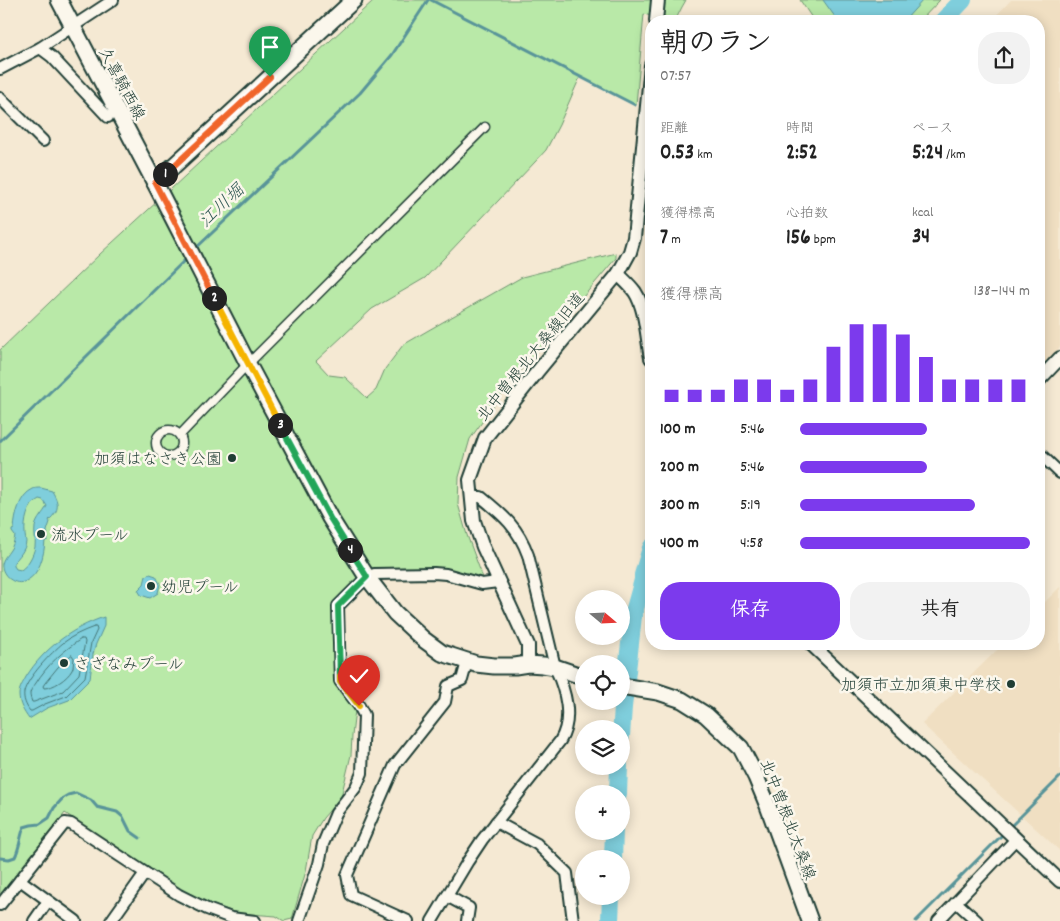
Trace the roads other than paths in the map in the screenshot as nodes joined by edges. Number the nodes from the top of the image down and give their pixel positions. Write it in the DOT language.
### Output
graph roads {
  1 [pos="59,0"];
  2 [pos="114,0"];
  3 [pos="354,0"];
  4 [pos="658,0"];
  5 [pos="657,15"];
  6 [pos="72,26"];
  7 [pos="40,48"];
  8 [pos="0,69"];
  9 [pos="0,98"];
  10 [pos="108,117"];
  11 [pos="645,124"];
  12 [pos="485,127"];
  13 [pos="44,141"];
  14 [pos="155,183"];
  15 [pos="618,274"];
  16 [pos="645,327"];
  17 [pos="1060,358"];
  18 [pos="248,364"];
  19 [pos="1045,374"];
  20 [pos="180,435"];
  21 [pos="1045,459"];
  22 [pos="1060,473"];
  23 [pos="472,497"];
  24 [pos="367,577"];
  25 [pos="498,582"];
  26 [pos="817,650"];
  27 [pos="467,662"];
  28 [pos="528,664"];
  29 [pos="554,667"];
  30 [pos="575,674"];
  31 [pos="630,687"];
  32 [pos="496,822"];
  33 [pos="1016,839"];
  34 [pos="145,873"];
  35 [pos="20,880"];
  36 [pos="1060,881"];
  37 [pos="447,896"];
  38 [pos="48,901"];
  39 [pos="956,902"];
  40 [pos="0,905"];
  41 [pos="34,921"];
  42 [pos="76,921"];
  43 [pos="111,921"];
  44 [pos="255,921"];
  45 [pos="299,921"];
  46 [pos="408,921"];
  47 [pos="432,921"];
  48 [pos="467,921"];
  49 [pos="573,921"];
  50 [pos="810,921"];
  51 [pos="938,921"];
  52 [pos="977,921"];
  1 -- 6 [label="main road, 久喜騎西線"];
  2 -- 6 [label="street"];
  3 -- 14 [label="main road"];
  4 -- 5 [label="street"];
  6 -- 7 [label="street"];
  6 -- 14 [label="main road, 久喜騎西線"];
  7 -- 8 [label="street"];
  7 -- 10 [label="street"];
  9 -- 13 [label="street"];
  11 -- 15 [label="street, 北中曽根北大桑線旧道"];
  12 -- 18 [label="street"];
  14 -- 18 [label="main road"];
  15 -- 16 [label="street"];
  15 -- 23 [label="street, 北中曽根北大桑線旧道"];
  17 -- 19 [label="street"];
  18 -- 20 [label="street"];
  18 -- 24 [label="main road"];
  21 -- 22 [label="street"];
  23 -- 25 [label="street, 北中曽根北大桑線旧道"];
  23 -- 29 [label="street"];
  24 -- 25 [label="street"];
  24 -- 27 [label="main road"];
  24 -- 45 [label="street"];
  25 -- 28 [label="street, 北中曽根北大桑線旧道"];
  26 -- 33 [label="street"];
  27 -- 28 [label="main road"];
  27 -- 46 [label="street"];
  28 -- 29 [label="main road"];
  29 -- 30 [label="main road"];
  29 -- 32 [label="street"];
  31 -- 50 [label="main road, 北中曽根北大桑線"];
  32 -- 37 [label="street"];
  32 -- 49 [label="street"];
  33 -- 36 [label="street"];
  33 -- 39 [label="street"];
  34 -- 35 [label="street"];
  34 -- 43 [label="street"];
  34 -- 44 [label="street"];
  35 -- 38 [label="street"];
  35 -- 40 [label="street"];
  37 -- 47 [label="street"];
  37 -- 48 [label="street"];
  38 -- 41 [label="street"];
  38 -- 42 [label="street"];
  39 -- 51 [label="street"];
  39 -- 52 [label="street"];
}
